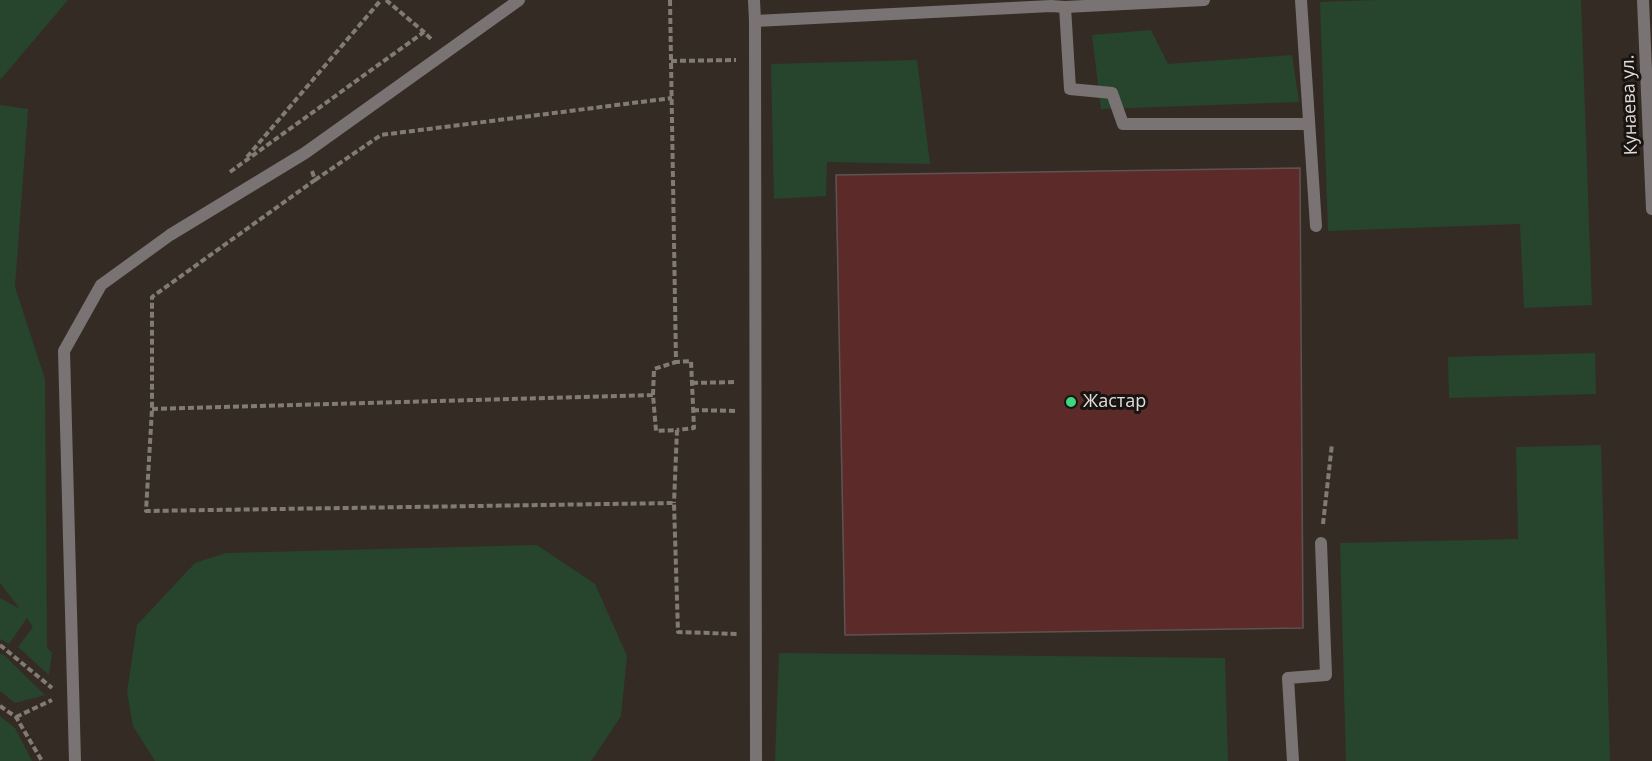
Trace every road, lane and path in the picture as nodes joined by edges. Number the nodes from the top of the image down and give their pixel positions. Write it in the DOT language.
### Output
graph roads {
  1 [pos="381,0"];
  2 [pos="386,0"];
  3 [pos="670,0"];
  4 [pos="754,0"];
  5 [pos="1204,0"];
  6 [pos="1301,0"];
  7 [pos="1643,0"];
  8 [pos="512,1"];
  9 [pos="1065,7"];
  10 [pos="755,21"];
  11 [pos="424,32"];
  12 [pos="445,54"];
  13 [pos="755,60"];
  14 [pos="671,61"];
  15 [pos="672,98"];
  16 [pos="1309,124"];
  17 [pos="305,153"];
  18 [pos="243,163"];
  19 [pos="225,176"];
  20 [pos="315,180"];
  21 [pos="1652,209"];
  22 [pos="1316,226"];
  23 [pos="676,362"];
  24 [pos="756,382"];
  25 [pos="692,383"];
  26 [pos="653,396"];
  27 [pos="152,410"];
  28 [pos="693,410"];
  29 [pos="756,411"];
  30 [pos="677,430"];
  31 [pos="1332,444"];
  32 [pos="674,503"];
  33 [pos="1321,543"];
  34 [pos="756,634"];
  35 [pos="0,645"];
  36 [pos="52,688"];
  37 [pos="52,700"];
  38 [pos="0,706"];
  39 [pos="16,717"];
  40 [pos="42,761"];
  41 [pos="75,761"];
  42 [pos="756,761"];
  43 [pos="1293,761"];
  1 -- 18 [label="path"];
  2 -- 11 [label="path"];
  3 -- 14 [label="path"];
  4 -- 10 [label="street"];
  5 -- 9 [label="street"];
  6 -- 16 [label="street"];
  7 -- 21 [label="street, Кунаева ул."];
  8 -- 12 [label="street"];
  9 -- 10 [label="street"];
  9 -- 16 [label="street"];
  10 -- 13 [label="street"];
  11 -- 12 [label="path"];
  11 -- 18 [label="path"];
  12 -- 17 [label="street"];
  13 -- 14 [label="path"];
  13 -- 24 [label="street"];
  14 -- 15 [label="path"];
  15 -- 20 [label="path"];
  15 -- 23 [label="path"];
  16 -- 22 [label="street"];
  17 -- 20 [label="path"];
  17 -- 41 [label="street"];
  18 -- 19 [label="path"];
  20 -- 27 [label="path"];
  23 -- 25 [label="path"];
  23 -- 26 [label="path"];
  24 -- 25 [label="path"];
  24 -- 29 [label="street"];
  25 -- 28 [label="path"];
  26 -- 27 [label="path"];
  26 -- 30 [label="path"];
  27 -- 32 [label="path"];
  28 -- 29 [label="path"];
  28 -- 30 [label="path"];
  29 -- 34 [label="street"];
  30 -- 32 [label="path"];
  31 -- 33 [label="path"];
  32 -- 34 [label="path"];
  33 -- 43 [label="street"];
  34 -- 42 [label="street"];
  35 -- 36 [label="path"];
  37 -- 39 [label="path"];
  38 -- 39 [label="path"];
  39 -- 40 [label="path"];
}
